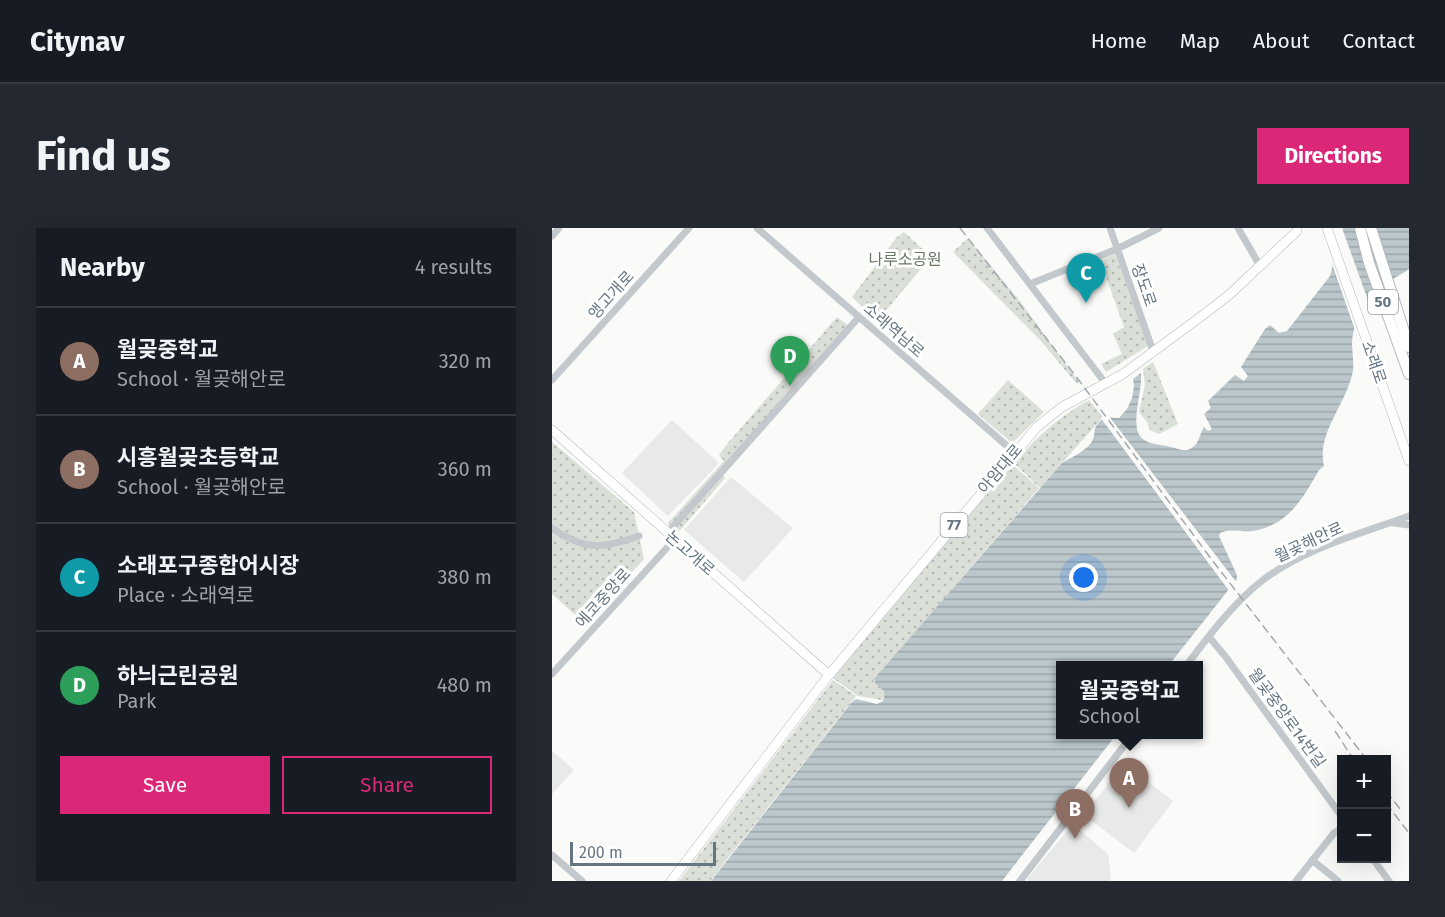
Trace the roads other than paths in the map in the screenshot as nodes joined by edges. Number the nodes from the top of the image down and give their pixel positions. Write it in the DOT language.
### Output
graph roads {
  1 [pos="559,228"];
  2 [pos="689,228"];
  3 [pos="757,228"];
  4 [pos="987,228"];
  5 [pos="1110,228"];
  6 [pos="1159,228"];
  7 [pos="1238,228"];
  8 [pos="1327,228"];
  9 [pos="1360,228"];
  10 [pos="1371,228"];
  11 [pos="1299,229"];
  12 [pos="552,236"];
  13 [pos="1117,249"];
  14 [pos="1260,266"];
  15 [pos="1030,284"];
  16 [pos="859,317"];
  17 [pos="1409,347"];
  18 [pos="1153,351"];
  19 [pos="1409,374"];
  20 [pos="552,380"];
  21 [pos="1106,384"];
  22 [pos="552,430"];
  23 [pos="1014,452"];
  24 [pos="1409,461"];
  25 [pos="1409,510"];
  26 [pos="1409,516"];
  27 [pos="1393,522"];
  28 [pos="1409,525"];
  29 [pos="552,528"];
  30 [pos="671,529"];
  31 [pos="639,536"];
  32 [pos="675,539"];
  33 [pos="1209,637"];
  34 [pos="1190,661"];
  35 [pos="552,674"];
  36 [pos="829,675"];
  37 [pos="1130,739"];
  38 [pos="1337,811"];
  39 [pos="1337,831"];
  40 [pos="552,855"];
  41 [pos="1312,860"];
  42 [pos="1376,863"];
  43 [pos="1387,878"];
  44 [pos="582,881"];
  45 [pos="671,881"];
  46 [pos="1020,881"];
  47 [pos="1296,881"];
  48 [pos="1338,881"];
  49 [pos="1376,881"];
  1 -- 12 [label="street"];
  2 -- 20 [label="street, 앵고개로"];
  3 -- 16 [label="street, 소래역남로"];
  4 -- 15 [label="street"];
  5 -- 13 [label="street, 장도로"];
  6 -- 13 [label="street"];
  7 -- 14 [label="street"];
  8 -- 24 [label="main road, 소래로"];
  9 -- 19 [label="highway, 50"];
  10 -- 17 [label="highway, 50"];
  11 -- 14 [label="main road, 아암대로 / 77"];
  13 -- 15 [label="street"];
  13 -- 18 [label="street, 장도로"];
  14 -- 18 [label="main road, 아암대로 / 77"];
  15 -- 21 [label="street"];
  16 -- 23 [label="street, 소래역남로"];
  16 -- 30 [label="street"];
  18 -- 21 [label="main road, 아암대로 / 77"];
  21 -- 23 [label="main road, 아암대로 / 77"];
  22 -- 32 [label="main road, 논고개로"];
  23 -- 36 [label="main road, 아암대로 / 77"];
  25 -- 27 [label="street"];
  26 -- 27 [label="street, 월곶해안로"];
  27 -- 28 [label="street"];
  27 -- 33 [label="street, 월곶해안로"];
  29 -- 31 [label="street"];
  32 -- 35 [label="street, 에코중앙로"];
  32 -- 36 [label="main road, 논고개로"];
  33 -- 34 [label="street, 월곶해안로"];
  33 -- 38 [label="street, 월곶중앙로14번길"];
  36 -- 45 [label="main road, 아암대로 / 77"];
  37 -- 46 [label="street"];
  39 -- 41 [label="street"];
  40 -- 44 [label="street"];
  41 -- 47 [label="street"];
  41 -- 48 [label="street"];
  42 -- 43 [label="street"];
  43 -- 49 [label="street"];
}
